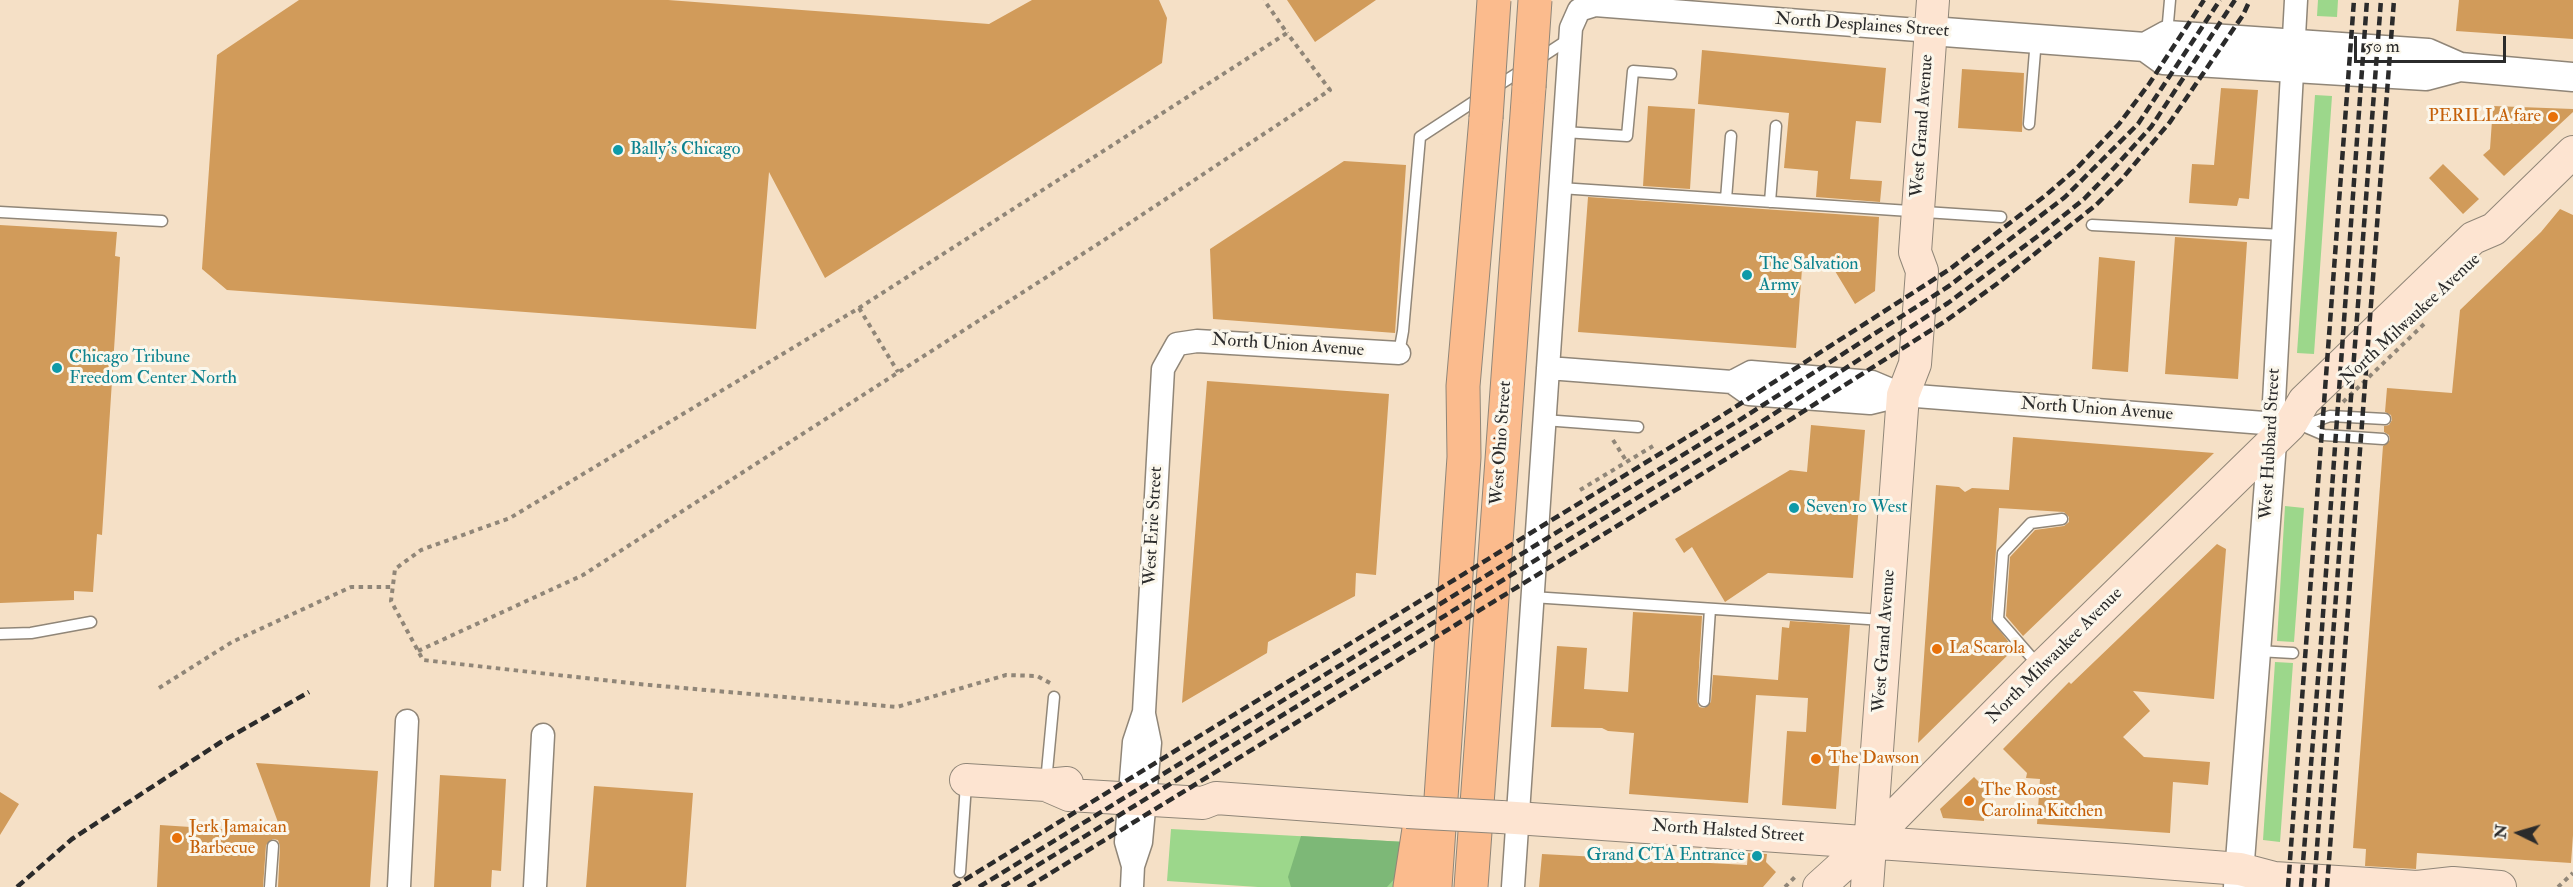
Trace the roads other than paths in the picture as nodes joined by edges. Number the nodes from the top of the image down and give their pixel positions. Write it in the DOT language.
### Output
graph roads {
  1 [pos="1494,0"];
  2 [pos="1535,0"];
  3 [pos="1933,0"];
  4 [pos="2170,0"];
  5 [pos="2296,0"];
  6 [pos="1930,32"];
  7 [pos="1570,38"];
  8 [pos="2036,39"];
  9 [pos="2156,41"];
  10 [pos="2293,56"];
  11 [pos="1671,74"];
  12 [pos="2573,77"];
  13 [pos="2029,124"];
  14 [pos="1776,126"];
  15 [pos="1564,132"];
  16 [pos="1731,136"];
  17 [pos="2573,153"];
  18 [pos="1560,188"];
  19 [pos="1726,199"];
  20 [pos="1770,202"];
  21 [pos="0,212"];
  22 [pos="1917,212"];
  23 [pos="2001,218"];
  24 [pos="162,221"];
  25 [pos="2092,225"];
  26 [pos="2283,235"];
  27 [pos="1177,344"];
  28 [pos="1399,353"];
  29 [pos="1548,368"];
  30 [pos="1463,387"];
  31 [pos="1904,395"];
  32 [pos="2385,419"];
  33 [pos="1544,420"];
  34 [pos="1638,427"];
  35 [pos="2284,429"];
  36 [pos="2384,439"];
  37 [pos="2062,519"];
  38 [pos="1532,597"];
  39 [pos="1710,609"];
  40 [pos="1887,620"];
  41 [pos="91,622"];
  42 [pos="0,634"];
  43 [pos="2256,651"];
  44 [pos="2293,653"];
  45 [pos="2041,668"];
  46 [pos="1054,697"];
  47 [pos="1704,701"];
  48 [pos="407,721"];
  49 [pos="543,735"];
  50 [pos="966,780"];
  51 [pos="1046,785"];
  52 [pos="1138,793"];
  53 [pos="1509,818"];
  54 [pos="1870,841"];
  55 [pos="273,846"];
  56 [pos="960,872"];
  57 [pos="1132,876"];
  58 [pos="2239,878"];
  59 [pos="270,887"];
  60 [pos="399,887"];
  61 [pos="535,887"];
  62 [pos="1410,887"];
  63 [pos="1435,887"];
  64 [pos="1471,887"];
  65 [pos="1513,887"];
  66 [pos="1819,887"];
  67 [pos="1867,887"];
  68 [pos="2500,887"];
  1 -- 30 [label="highway, West Ohio Street, bridge"];
  2 -- 64 [label="highway, West Ohio Street, bridge"];
  3 -- 6 [label="main road, West Grand Avenue"];
  4 -- 9 [label="lane"];
  5 -- 10 [label="street, West Hubbard Street"];
  6 -- 7 [label="street, North Desplaines Street"];
  6 -- 8 [label="street, North Desplaines Street"];
  6 -- 22 [label="main road, West Grand Avenue"];
  7 -- 15 [label="street"];
  7 -- 28 [label="lane"];
  8 -- 9 [label="street, North Desplaines Street"];
  8 -- 13 [label="lane"];
  9 -- 10 [label="street, North Desplaines Street"];
  10 -- 12 [label="street, North Desplaines Street"];
  10 -- 26 [label="street, West Hubbard Street"];
  11 -- 15 [label="lane"];
  14 -- 20 [label="lane"];
  15 -- 18 [label="street"];
  16 -- 19 [label="lane"];
  17 -- 35 [label="main road, North Milwaukee Avenue"];
  18 -- 19 [label="lane"];
  18 -- 29 [label="street"];
  19 -- 20 [label="lane"];
  20 -- 22 [label="lane"];
  21 -- 24 [label="lane"];
  22 -- 23 [label="lane"];
  22 -- 31 [label="main road, West Grand Avenue"];
  25 -- 26 [label="lane"];
  26 -- 35 [label="street, West Hubbard Street"];
  27 -- 28 [label="street, North Union Avenue"];
  27 -- 52 [label="street, West Erie Street"];
  29 -- 31 [label="street, North Union Avenue"];
  29 -- 33 [label="street"];
  30 -- 62 [label="highway"];
  30 -- 63 [label="highway, West Ohio Street"];
  31 -- 35 [label="street, North Union Avenue"];
  31 -- 40 [label="main road, West Grand Avenue"];
  32 -- 35 [label="lane, North Union Avenue"];
  33 -- 34 [label="lane"];
  33 -- 38 [label="street"];
  35 -- 36 [label="lane, North Union Avenue"];
  35 -- 43 [label="street, West Hubbard Street"];
  35 -- 45 [label="main road, North Milwaukee Avenue"];
  37 -- 45 [label="lane"];
  38 -- 39 [label="lane"];
  38 -- 53 [label="street"];
  39 -- 40 [label="lane"];
  39 -- 47 [label="lane"];
  40 -- 54 [label="main road, West Grand Avenue"];
  41 -- 42 [label="lane"];
  43 -- 44 [label="lane"];
  43 -- 58 [label="street, West Hubbard Street"];
  45 -- 54 [label="main road, North Milwaukee Avenue"];
  46 -- 51 [label="lane"];
  48 -- 60 [label="street"];
  49 -- 61 [label="street"];
  50 -- 51 [label="main road, North Halsted Street"];
  50 -- 56 [label="lane"];
  51 -- 52 [label="main road, North Halsted Street"];
  52 -- 53 [label="main road, North Halsted Street, bridge"];
  52 -- 57 [label="street, West Erie Street"];
  53 -- 54 [label="main road, North Halsted Street"];
  53 -- 65 [label="street"];
  54 -- 58 [label="main road, North Halsted Street"];
  54 -- 66 [label="main road, North Milwaukee Avenue"];
  54 -- 67 [label="main road, West Grand Avenue"];
  55 -- 59 [label="lane"];
  58 -- 68 [label="main road, North Halsted Street"];
}
